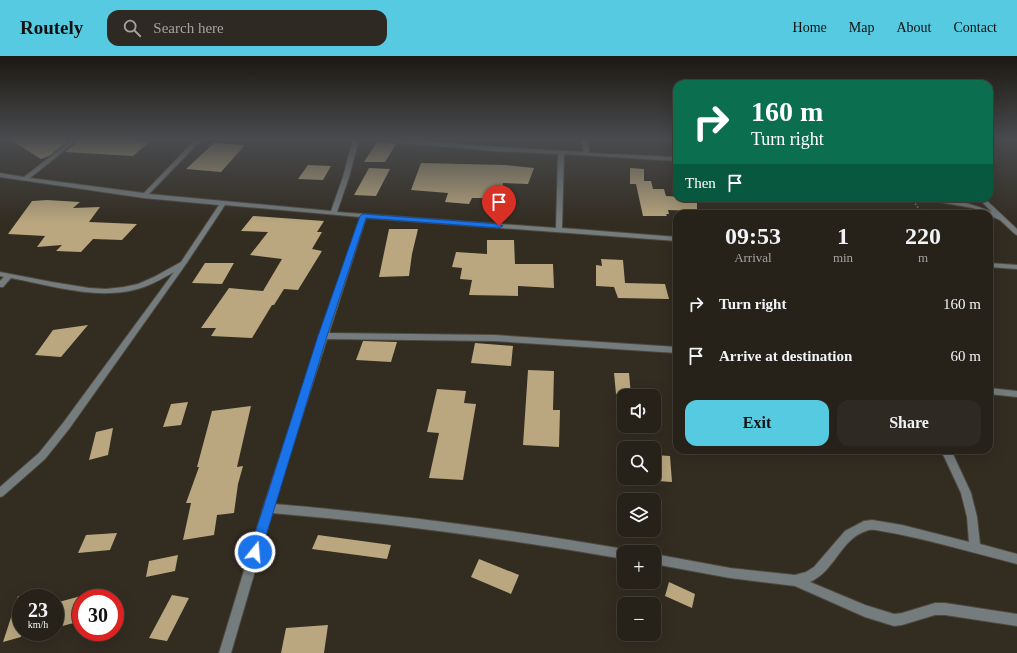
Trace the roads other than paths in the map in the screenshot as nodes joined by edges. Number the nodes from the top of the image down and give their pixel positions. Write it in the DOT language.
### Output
graph roads {
  1 [pos="40,167"];
  2 [pos="170,167"];
  3 [pos="349,167"];
  4 [pos="561,167"];
  5 [pos="0,175"];
  6 [pos="25,179"];
  7 [pos="144,196"];
  8 [pos="949,202"];
  9 [pos="985,202"];
  10 [pos="222,205"];
  11 [pos="982,210"];
  12 [pos="333,214"];
  13 [pos="993,215"];
  14 [pos="363,216"];
  15 [pos="1003,219"];
  16 [pos="559,230"];
  17 [pos="1017,233"];
  18 [pos="673,239"];
  19 [pos="184,263"];
  20 [pos="993,265"];
  21 [pos="1017,267"];
  22 [pos="0,274"];
  23 [pos="10,275"];
  24 [pos="0,285"];
  25 [pos="322,336"];
  26 [pos="673,350"];
  27 [pos="993,391"];
  28 [pos="1017,394"];
  29 [pos="948,454"];
  30 [pos="0,493"];
  31 [pos="268,508"];
  32 [pos="975,549"];
  33 [pos="617,553"];
  34 [pos="1017,559"];
  35 [pos="661,560"];
  36 [pos="795,581"];
  37 [pos="1017,620"];
  38 [pos="225,653"];
  1 -- 6 [label="street"];
  2 -- 7 [label="street"];
  3 -- 12 [label="street"];
  4 -- 16 [label="street"];
  5 -- 6 [label="street"];
  6 -- 7 [label="street"];
  7 -- 10 [label="street"];
  8 -- 11 [label="street"];
  9 -- 15 [label="street"];
  10 -- 12 [label="street"];
  10 -- 19 [label="street"];
  12 -- 14 [label="street"];
  13 -- 15 [label="street"];
  14 -- 16 [label="street"];
  14 -- 25 [label="street"];
  15 -- 17 [label="street"];
  16 -- 18 [label="street"];
  19 -- 23 [label="street"];
  19 -- 30 [label="street"];
  20 -- 21 [label="street"];
  22 -- 23 [label="street"];
  23 -- 24 [label="street"];
  25 -- 26 [label="street"];
  25 -- 31 [label="street"];
  27 -- 28 [label="street"];
  29 -- 32 [label="street"];
  31 -- 33 [label="street"];
  31 -- 38 [label="street"];
  32 -- 34 [label="street"];
  32 -- 36 [label="street"];
  35 -- 36 [label="street"];
  36 -- 37 [label="street"];
}
